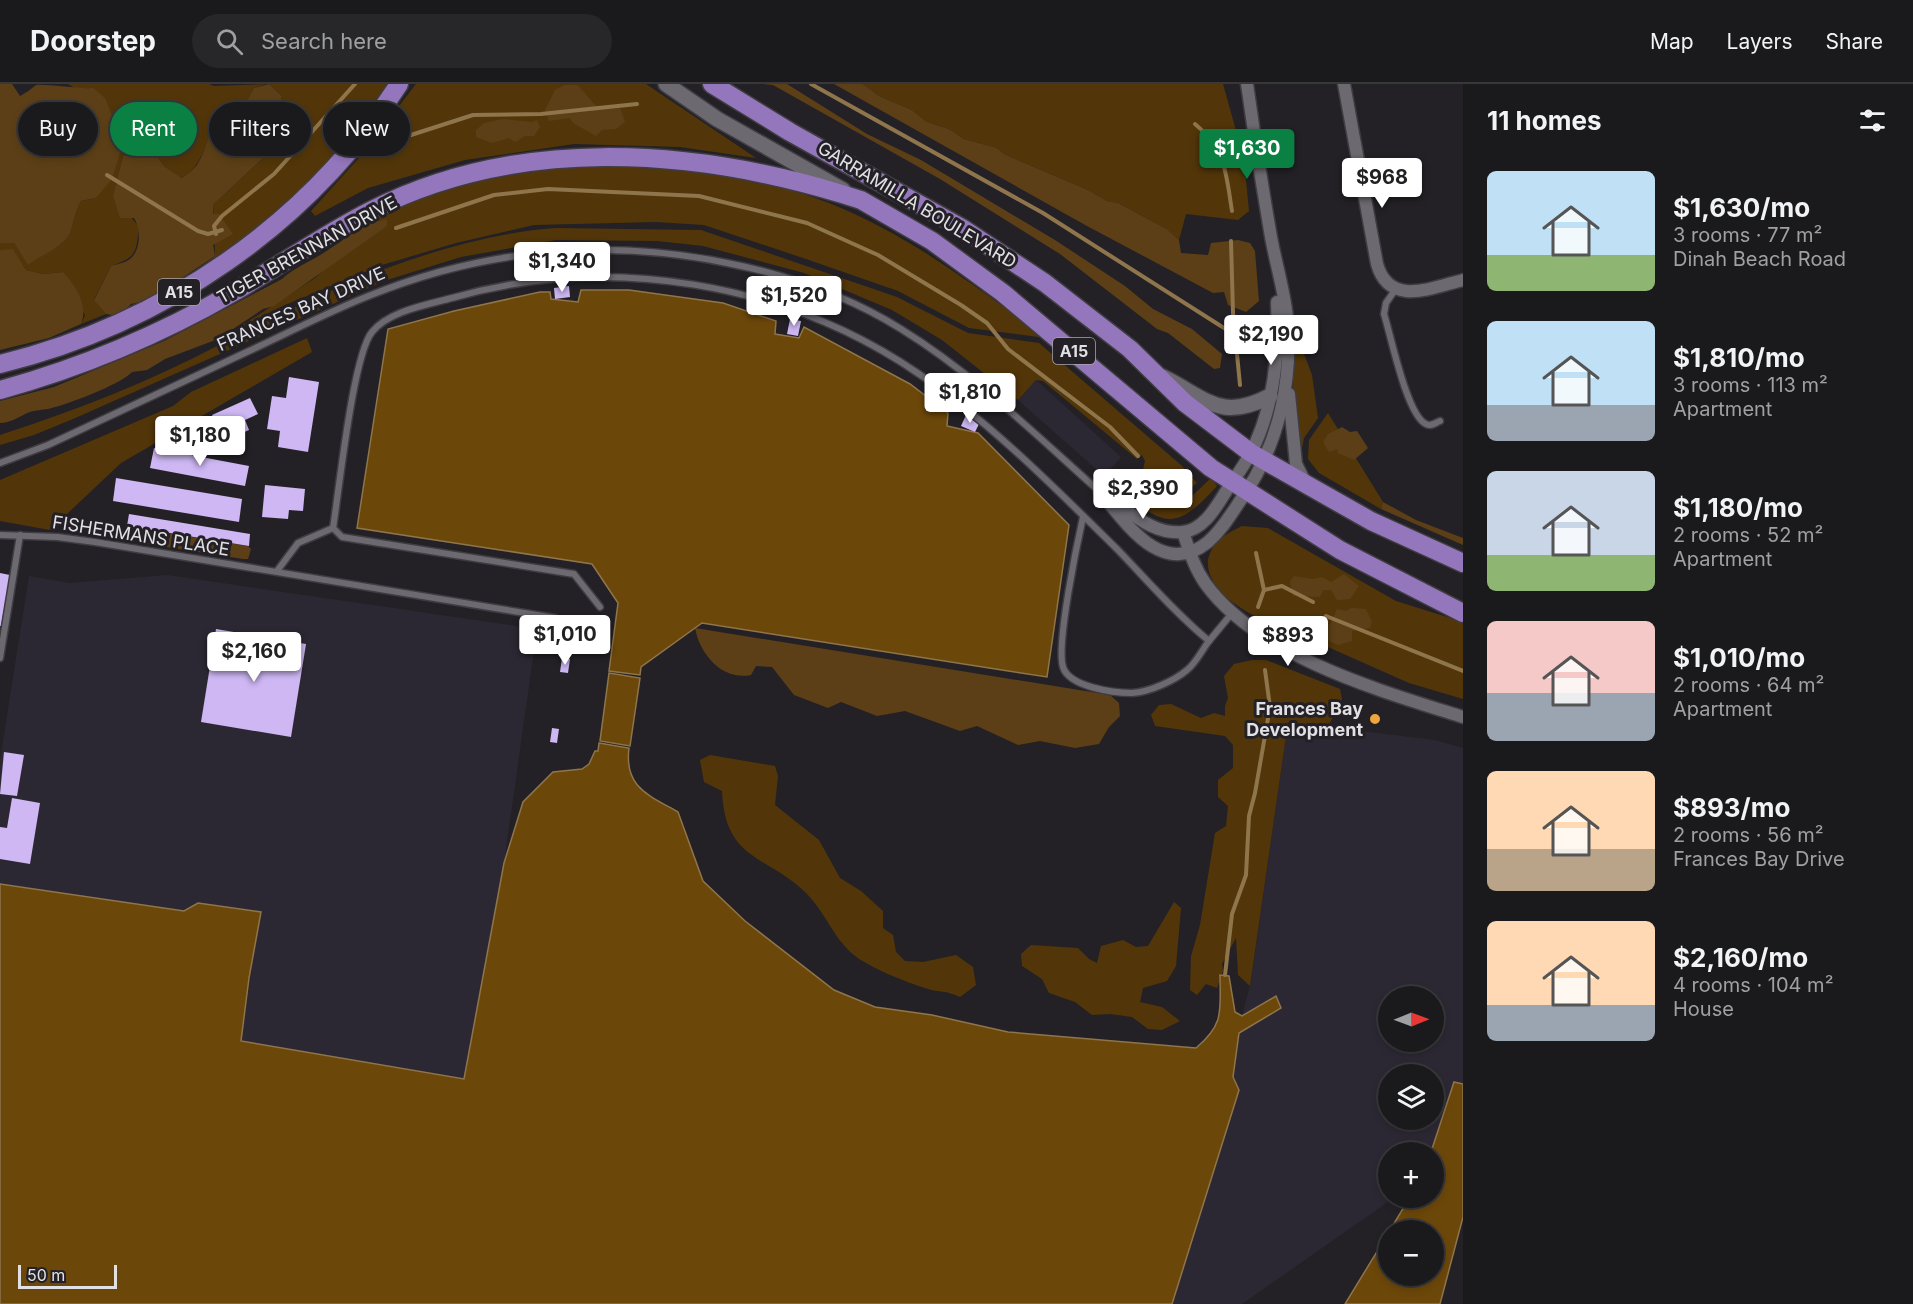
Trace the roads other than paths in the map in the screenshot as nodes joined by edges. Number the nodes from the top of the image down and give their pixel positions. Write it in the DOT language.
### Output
graph roads {
  1 [pos="399,84"];
  2 [pos="666,84"];
  3 [pos="712,84"];
  4 [pos="1248,84"];
  5 [pos="1344,84"];
  6 [pos="861,200"];
  7 [pos="1279,271"];
  8 [pos="1463,280"];
  9 [pos="1395,290"];
  10 [pos="1287,357"];
  11 [pos="0,364"];
  12 [pos="1158,375"];
  13 [pos="0,390"];
  14 [pos="1270,396"];
  15 [pos="1440,421"];
  16 [pos="1258,457"];
  17 [pos="0,463"];
  18 [pos="1306,485"];
  19 [pos="1240,486"];
  20 [pos="1100,492"];
  21 [pos="1083,517"];
  22 [pos="333,528"];
  23 [pos="1183,532"];
  24 [pos="0,535"];
  25 [pos="20,535"];
  26 [pos="1190,552"];
  27 [pos="1463,563"];
  28 [pos="277,571"];
  29 [pos="600,607"];
  30 [pos="1233,612"];
  31 [pos="1463,613"];
  32 [pos="555,618"];
  33 [pos="1209,641"];
  34 [pos="0,658"];
  35 [pos="1463,717"];
  1 -- 11 [label="main road, TIGER BRENNAN DRIVE / A15"];
  2 -- 6 [label="street, GARRAMILLA BOULEVARD"];
  3 -- 12 [label="main road, GARRAMILLA BOULEVARD"];
  4 -- 7 [label="street"];
  5 -- 9 [label="street"];
  6 -- 13 [label="main road, TIGER BRENNAN DRIVE / A15"];
  6 -- 19 [label="main road, TIGER BRENNAN DRIVE / A15"];
  7 -- 10 [label="street"];
  7 -- 14 [label="street"];
  8 -- 9 [label="street"];
  9 -- 15 [label="lane"];
  10 -- 16 [label="street"];
  10 -- 18 [label="street"];
  12 -- 14 [label="street"];
  12 -- 16 [label="main road, GARRAMILLA BOULEVARD"];
  14 -- 16 [label="street"];
  16 -- 18 [label="main road"];
  16 -- 19 [label="street"];
  16 -- 19 [label="street"];
  17 -- 20 [label="lane, FRANCES BAY DRIVE"];
  18 -- 27 [label="main road"];
  19 -- 23 [label="street"];
  19 -- 26 [label="street"];
  19 -- 31 [label="main road, TIGER BRENNAN DRIVE / A15"];
  20 -- 23 [label="street, FRANCES BAY DRIVE"];
  20 -- 26 [label="street, FRANCES BAY DRIVE"];
  21 -- 22 [label="lane"];
  21 -- 33 [label="lane"];
  21 -- 33 [label="lane"];
  22 -- 28 [label="lane"];
  22 -- 29 [label="lane"];
  23 -- 26 [label="street"];
  24 -- 25 [label="lane, FISHERMANS PLACE"];
  25 -- 28 [label="lane, FISHERMANS PLACE"];
  25 -- 34 [label="lane"];
  26 -- 30 [label="street"];
  28 -- 32 [label="lane, FISHERMANS PLACE"];
  30 -- 33 [label="lane"];
  30 -- 35 [label="street"];
}
